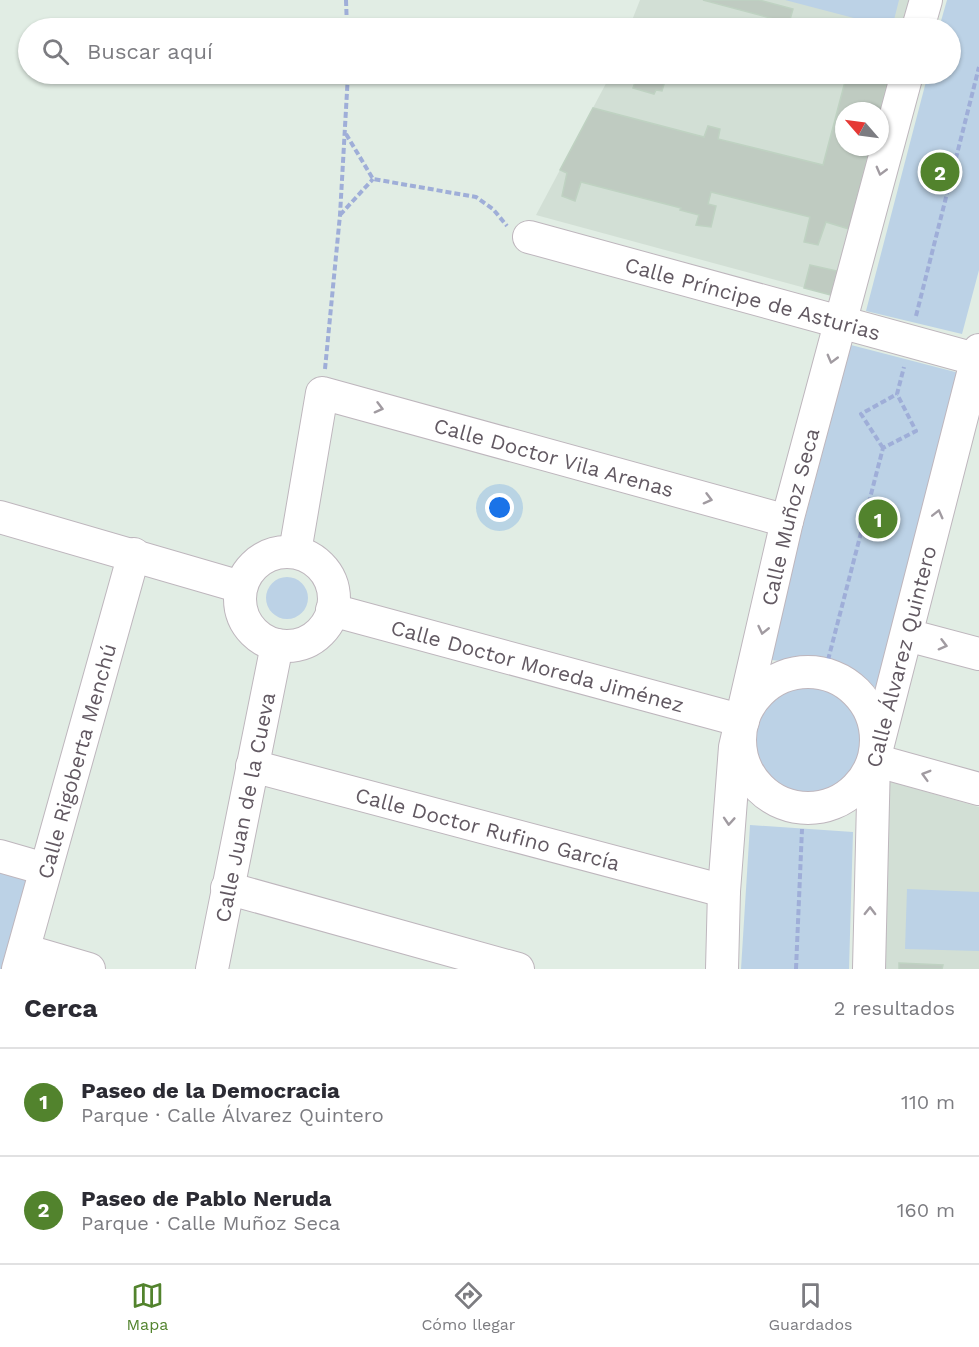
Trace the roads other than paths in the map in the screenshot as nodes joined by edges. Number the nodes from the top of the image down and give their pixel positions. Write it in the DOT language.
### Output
graph roads {
  1 [pos="926,0"];
  2 [pos="921,18"];
  3 [pos="904,84"];
  4 [pos="529,237"];
  5 [pos="842,323"];
  6 [pos="978,356"];
  7 [pos="0,517"];
  8 [pos="787,521"];
  9 [pos="295,552"];
  10 [pos="134,554"];
  11 [pos="242,587"];
  12 [pos="332,610"];
  13 [pos="907,635"];
  14 [pos="277,645"];
  15 [pos="979,654"];
  16 [pos="743,721"];
  17 [pos="874,760"];
  18 [pos="252,766"];
  19 [pos="979,789"];
  20 [pos="0,856"];
  21 [pos="45,869"];
  22 [pos="226,888"];
  23 [pos="724,891"];
  24 [pos="21,959"];
  25 [pos="89,969"];
  26 [pos="212,969"];
  27 [pos="518,969"];
  28 [pos="722,969"];
  29 [pos="869,969"];
  1 -- 2 [label="street"];
  3 -- 5 [label="street, Calle Muñoz Seca, one-way"];
  4 -- 5 [label="street, Calle Príncipe de Asturias"];
  5 -- 6 [label="street, Calle Príncipe de Asturias"];
  5 -- 8 [label="street, Calle Muñoz Seca, one-way"];
  13 -- 6 [label="street, Calle Álvarez Quintero, one-way"];
  7 -- 10 [label="street"];
  9 -- 8 [label="street, Calle Doctor Vila Arenas, one-way"];
  8 -- 16 [label="street, Calle Muñoz Seca, one-way"];
  9 -- 11 [label="street"];
  9 -- 12 [label="street"];
  10 -- 11 [label="street"];
  10 -- 21 [label="street, Calle Rigoberta Menchú"];
  11 -- 14 [label="street"];
  12 -- 14 [label="street"];
  12 -- 16 [label="street, Calle Doctor Moreda Jiménez"];
  13 -- 15 [label="street, one-way"];
  13 -- 17 [label="street, Calle Álvarez Quintero"];
  14 -- 18 [label="street, Calle Juan de la Cueva"];
  16 -- 17 [label="street"];
  16 -- 17 [label="street"];
  16 -- 23 [label="street, Calle Muñoz Seca, one-way"];
  19 -- 17 [label="street, one-way"];
  29 -- 17 [label="street, Calle Álvarez Quintero, one-way"];
  18 -- 22 [label="street, Calle Juan de la Cueva"];
  18 -- 23 [label="street, Calle Doctor Rufino García"];
  20 -- 21 [label="street"];
  21 -- 24 [label="street, Calle Rigoberta Menchú"];
  22 -- 26 [label="street, Calle Juan de la Cueva"];
  22 -- 27 [label="street"];
  23 -- 28 [label="street, Calle Muñoz Seca"];
  24 -- 25 [label="street"];
}
